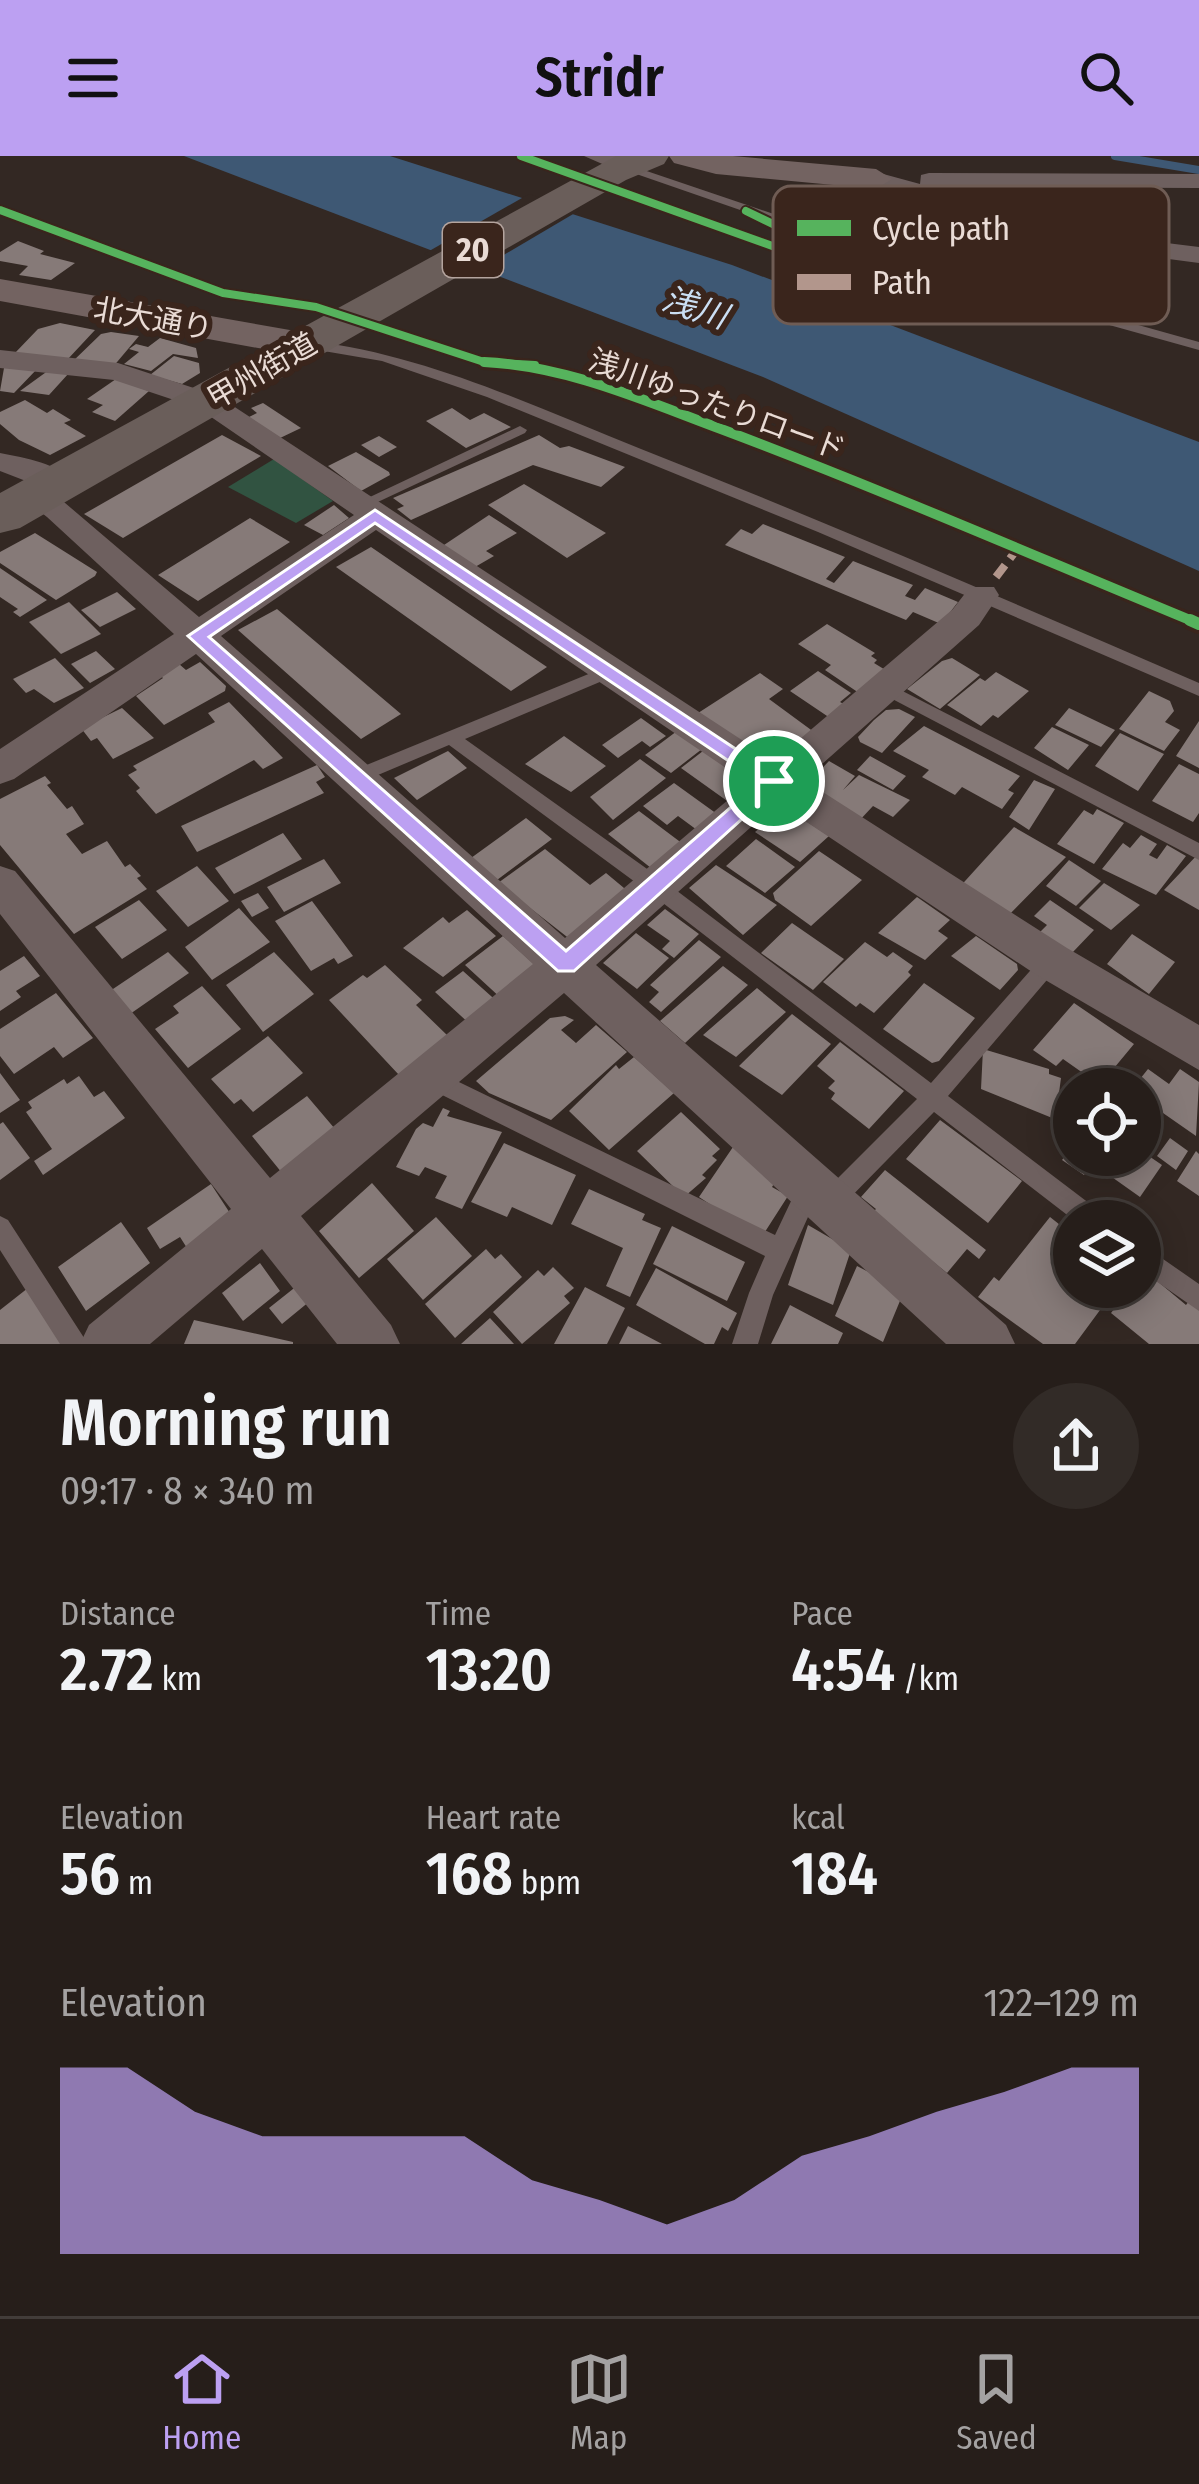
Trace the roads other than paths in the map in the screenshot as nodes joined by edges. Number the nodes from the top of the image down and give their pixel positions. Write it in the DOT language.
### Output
graph roads {
  1 [pos="685,156"];
  2 [pos="620,162"];
  3 [pos="876,179"];
  4 [pos="1199,181"];
  5 [pos="901,186"];
  6 [pos="773,216"];
  7 [pos="1169,251"];
  8 [pos="1199,255"];
  9 [pos="0,290"];
  10 [pos="1120,324"];
  11 [pos="321,337"];
  12 [pos="1199,346"];
  13 [pos="1,358"];
  14 [pos="208,402"];
  15 [pos="520,430"];
  16 [pos="24,489"];
  17 [pos="367,510"];
  18 [pos="982,595"];
  19 [pos="197,636"];
  20 [pos="608,672"];
  21 [pos="885,688"];
  22 [pos="1199,690"];
  23 [pos="454,740"];
  24 [pos="0,769"];
  25 [pos="353,778"];
  26 [pos="774,781"];
  27 [pos="1199,852"];
  28 [pos="0,883"];
  29 [pos="656,886"];
  30 [pos="1051,961"];
  31 [pos="566,964"];
  32 [pos="1199,1049"];
  33 [pos="430,1077"];
  34 [pos="931,1100"];
  35 [pos="818,1196"];
  36 [pos="1066,1200"];
  37 [pos="267,1214"];
  38 [pos="0,1228"];
  39 [pos="781,1251"];
  40 [pos="1161,1271"];
  41 [pos="1199,1299"];
  42 [pos="75,1344"];
  43 [pos="108,1344"];
  44 [pos="372,1344"];
  45 [pos="745,1344"];
  46 [pos="987,1344"];
  1 -- 3 [label="street"];
  2 -- 6 [label="lane"];
  2 -- 11 [label="highway, 甲州街道 / 20"];
  3 -- 4 [label="street"];
  3 -- 5 [label="street"];
  7 -- 8 [label="street"];
  9 -- 11 [label="street, 北大通り"];
  10 -- 12 [label="lane"];
  11 -- 14 [label="highway, 甲州街道 / 20"];
  11 -- 18 [label="lane"];
  13 -- 14 [label="street"];
  14 -- 16 [label="highway, 甲州街道 / 20"];
  14 -- 17 [label="street"];
  15 -- 17 [label="lane"];
  16 -- 19 [label="street"];
  17 -- 19 [label="street"];
  17 -- 20 [label="street"];
  18 -- 21 [label="street"];
  18 -- 22 [label="lane"];
  19 -- 24 [label="street"];
  19 -- 25 [label="street"];
  20 -- 23 [label="lane"];
  20 -- 26 [label="street"];
  21 -- 26 [label="street"];
  21 -- 27 [label="lane"];
  23 -- 25 [label="lane"];
  23 -- 29 [label="lane"];
  25 -- 31 [label="street"];
  26 -- 29 [label="street"];
  26 -- 30 [label="street"];
  28 -- 37 [label="street"];
  29 -- 31 [label="street"];
  29 -- 34 [label="lane"];
  30 -- 32 [label="street"];
  30 -- 34 [label="lane"];
  31 -- 33 [label="street"];
  31 -- 35 [label="street"];
  33 -- 37 [label="street"];
  33 -- 39 [label="lane"];
  34 -- 35 [label="lane"];
  34 -- 36 [label="lane"];
  35 -- 39 [label="lane"];
  35 -- 46 [label="street"];
  37 -- 43 [label="street"];
  37 -- 44 [label="street"];
  38 -- 42 [label="lane"];
  39 -- 45 [label="lane"];
  40 -- 41 [label="lane"];
}
